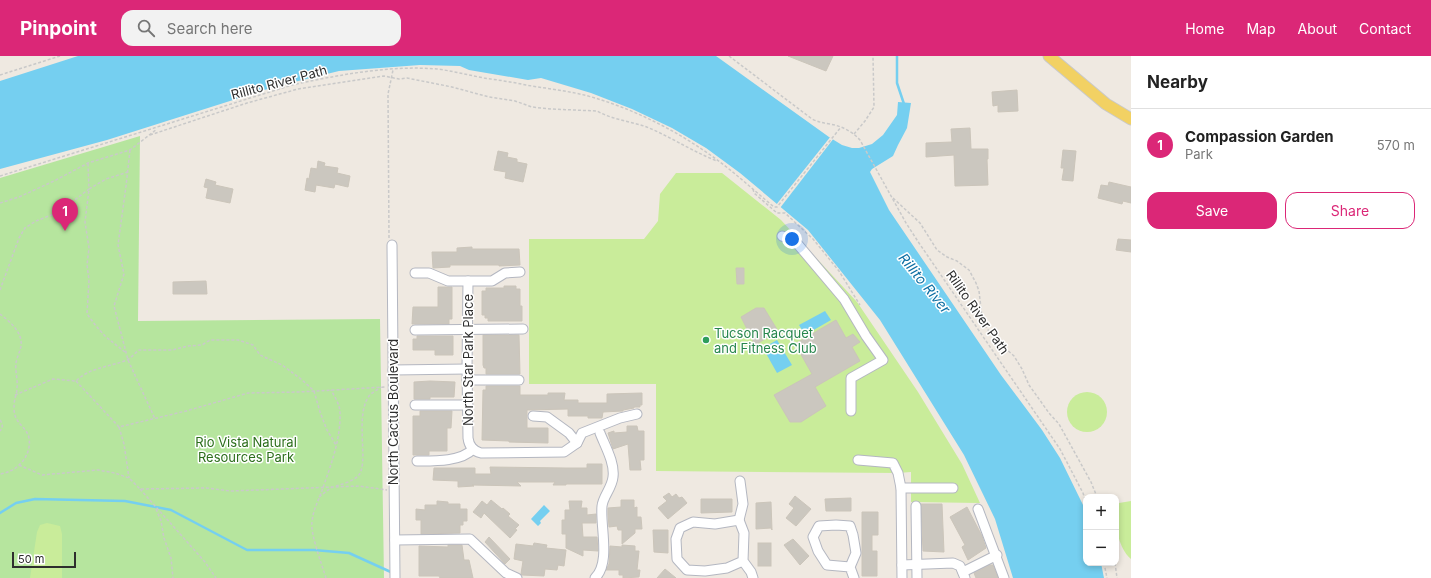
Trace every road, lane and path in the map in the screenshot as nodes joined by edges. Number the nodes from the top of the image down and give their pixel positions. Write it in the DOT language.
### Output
graph roads {
  1 [pos="60,56"];
  2 [pos="729,56"];
  3 [pos="873,56"];
  4 [pos="1049,56"];
  5 [pos="393,70"];
  6 [pos="0,75"];
  7 [pos="392,78"];
  8 [pos="1131,119"];
  9 [pos="159,127"];
  10 [pos="841,127"];
  11 [pos="854,134"];
  12 [pos="150,135"];
  13 [pos="130,150"];
  14 [pos="718,161"];
  15 [pos="88,163"];
  16 [pos="128,172"];
  17 [pos="0,176"];
  18 [pos="89,189"];
  19 [pos="753,189"];
  20 [pos="892,197"];
  21 [pos="0,203"];
  22 [pos="782,236"];
  23 [pos="392,245"];
  24 [pos="520,272"];
  25 [pos="415,273"];
  26 [pos="468,281"];
  27 [pos="0,290"];
  28 [pos="860,305"];
  29 [pos="0,314"];
  30 [pos="467,329"];
  31 [pos="523,329"];
  32 [pos="415,330"];
  33 [pos="126,352"];
  34 [pos="128,360"];
  35 [pos="467,369"];
  36 [pos="393,370"];
  37 [pos="467,380"];
  38 [pos="519,380"];
  39 [pos="76,381"];
  40 [pos="381,387"];
  41 [pos="393,387"];
  42 [pos="331,390"];
  43 [pos="314,391"];
  44 [pos="15,395"];
  45 [pos="415,404"];
  46 [pos="468,405"];
  47 [pos="851,411"];
  48 [pos="637,414"];
  49 [pos="533,416"];
  50 [pos="155,419"];
  51 [pos="0,420"];
  52 [pos="119,427"];
  53 [pos="0,431"];
  54 [pos="600,433"];
  55 [pos="577,443"];
  56 [pos="336,445"];
  57 [pos="471,451"];
  58 [pos="858,460"];
  59 [pos="417,462"];
  60 [pos="20,465"];
  61 [pos="0,474"];
  62 [pos="129,478"];
  63 [pos="740,481"];
  64 [pos="322,487"];
  65 [pos="332,487"];
  66 [pos="901,488"];
  67 [pos="953,488"];
  68 [pos="140,489"];
  69 [pos="394,492"];
  70 [pos="1083,494"];
  71 [pos="1096,494"];
  72 [pos="319,497"];
  73 [pos="916,506"];
  74 [pos="156,507"];
  75 [pos="978,509"];
  76 [pos="739,520"];
  77 [pos="395,540"];
  78 [pos="996,555"];
  79 [pos="743,561"];
  80 [pos="916,564"];
  81 [pos="902,565"];
  82 [pos="1105,566"];
  83 [pos="1115,566"];
  84 [pos="850,567"];
  85 [pos="964,575"];
  86 [pos="173,578"];
  87 [pos="216,578"];
  88 [pos="326,578"];
  89 [pos="395,578"];
  90 [pos="517,578"];
  91 [pos="595,578"];
  92 [pos="752,578"];
  93 [pos="854,578"];
  94 [pos="902,578"];
  95 [pos="917,578"];
  96 [pos="1004,578"];
  97 [pos="1107,578"];
  98 [pos="1117,578"];
  1 -- 6 [label="path"];
  2 -- 10 [label="path, Rillito River Path"];
  3 -- 11 [label="path"];
  4 -- 8 [label="main road"];
  5 -- 7 [label="path"];
  5 -- 9 [label="path, Rillito River Path"];
  5 -- 14 [label="path, Rillito River Path"];
  7 -- 12 [label="path"];
  7 -- 14 [label="path"];
  7 -- 23 [label="path"];
  9 -- 12 [label="path"];
  9 -- 17 [label="path, Rillito River Path"];
  10 -- 11 [label="path, Rillito River Path"];
  10 -- 19 [label="path, Rillito River Path"];
  11 -- 20 [label="path, Rillito River Path"];
  12 -- 13 [label="path"];
  13 -- 15 [label="path"];
  13 -- 16 [label="path"];
  14 -- 19 [label="path, Rillito River Path"];
  15 -- 18 [label="path"];
  15 -- 21 [label="path"];
  16 -- 18 [label="path"];
  16 -- 33 [label="path"];
  18 -- 27 [label="path"];
  18 -- 33 [label="path"];
  19 -- 28 [label="path"];
  20 -- 70 [label="path, Rillito River Path"];
  20 -- 71 [label="path"];
  22 -- 47 [label="street"];
  23 -- 36 [label="street, North Cactus Boulevard"];
  24 -- 26 [label="street, North Star Park Place"];
  25 -- 26 [label="street, North Star Park Place"];
  26 -- 30 [label="street, North Star Park Place"];
  29 -- 44 [label="path"];
  30 -- 31 [label="street"];
  30 -- 32 [label="street"];
  30 -- 35 [label="street, North Star Park Place"];
  33 -- 34 [label="path"];
  34 -- 39 [label="path"];
  34 -- 43 [label="path"];
  34 -- 50 [label="path"];
  35 -- 36 [label="street"];
  35 -- 37 [label="street, North Star Park Place"];
  36 -- 41 [label="street, North Cactus Boulevard"];
  37 -- 38 [label="street"];
  37 -- 46 [label="street, North Star Park Place"];
  39 -- 44 [label="path"];
  39 -- 52 [label="path"];
  40 -- 41 [label="path"];
  40 -- 42 [label="path"];
  40 -- 65 [label="path"];
  41 -- 69 [label="street, North Cactus Boulevard"];
  42 -- 43 [label="path"];
  42 -- 56 [label="path"];
  43 -- 50 [label="path"];
  43 -- 56 [label="path"];
  44 -- 60 [label="path"];
  45 -- 46 [label="street"];
  46 -- 57 [label="street, North Star Park Place"];
  48 -- 55 [label="street"];
  49 -- 55 [label="street"];
  50 -- 52 [label="path"];
  51 -- 53 [label="path"];
  52 -- 62 [label="path"];
  54 -- 91 [label="street"];
  55 -- 57 [label="street"];
  56 -- 64 [label="path"];
  57 -- 59 [label="street"];
  58 -- 66 [label="street"];
  60 -- 61 [label="path"];
  60 -- 62 [label="path"];
  62 -- 68 [label="path"];
  63 -- 76 [label="street"];
  64 -- 65 [label="path"];
  64 -- 68 [label="path"];
  64 -- 72 [label="path"];
  65 -- 69 [label="path"];
  65 -- 72 [label="path"];
  66 -- 67 [label="street"];
  66 -- 81 [label="street"];
  68 -- 74 [label="path"];
  69 -- 77 [label="street, North Cactus Boulevard"];
  72 -- 88 [label="path"];
  73 -- 80 [label="street"];
  74 -- 86 [label="path"];
  74 -- 87 [label="path"];
  75 -- 78 [label="street"];
  76 -- 79 [label="street"];
  76 -- 79 [label="street"];
  77 -- 89 [label="street, North Cactus Boulevard"];
  77 -- 90 [label="street"];
  78 -- 85 [label="street"];
  78 -- 96 [label="street"];
  79 -- 92 [label="street"];
  80 -- 81 [label="street"];
  80 -- 85 [label="street"];
  80 -- 95 [label="street"];
  81 -- 94 [label="street"];
  82 -- 97 [label="path"];
  83 -- 98 [label="path"];
  84 -- 84 [label="street"];
  84 -- 93 [label="street"];
}
